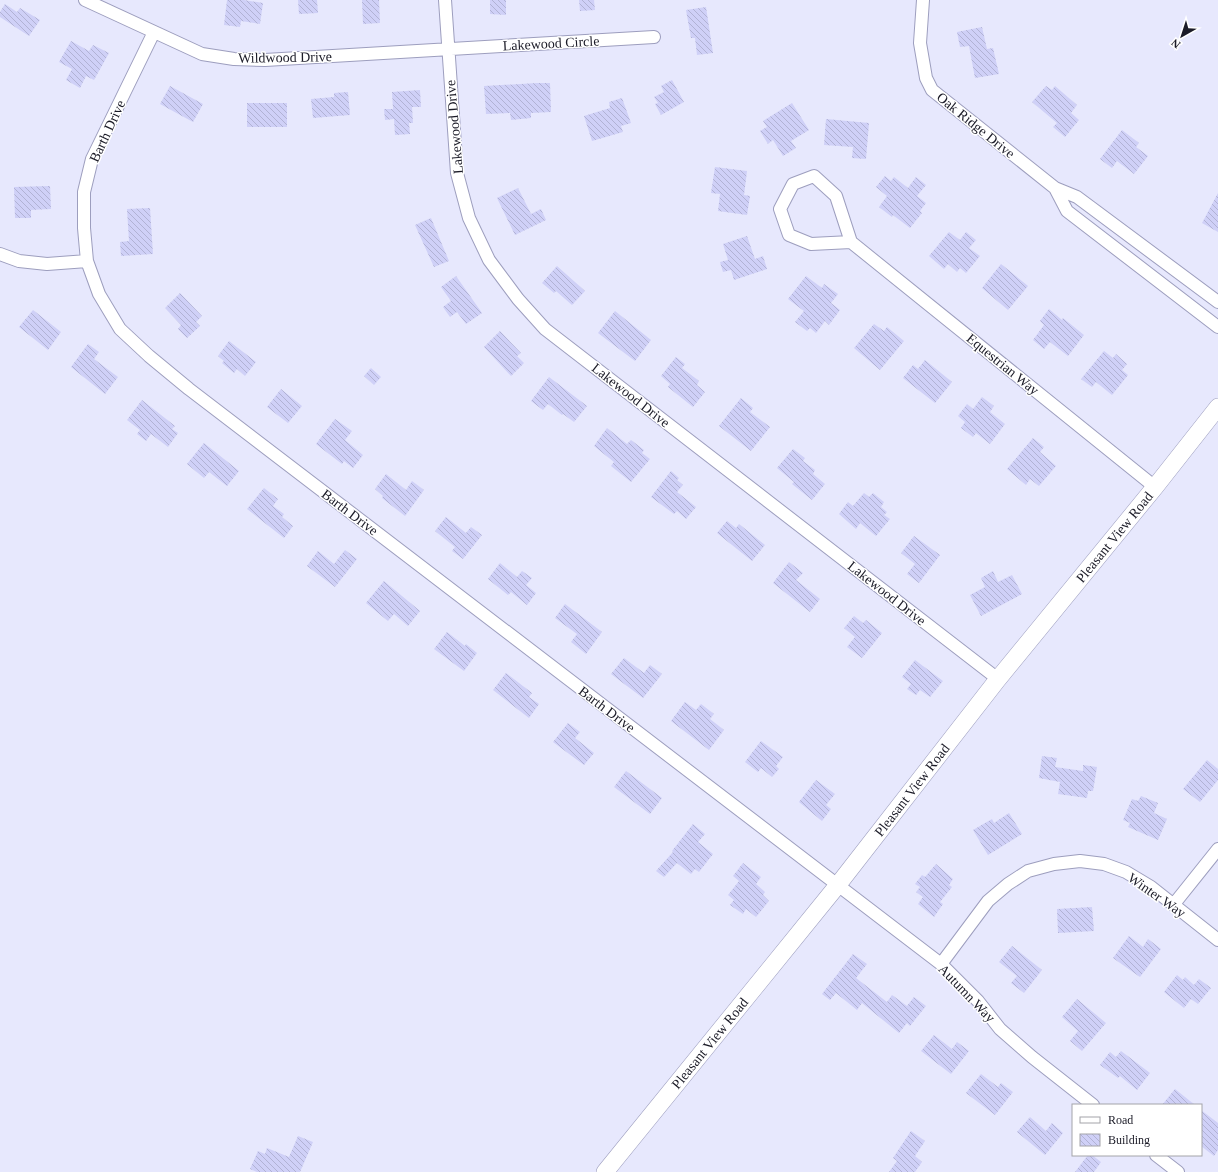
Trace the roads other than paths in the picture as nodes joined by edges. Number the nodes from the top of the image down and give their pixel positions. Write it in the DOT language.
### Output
graph roads {
  1 [pos="85,0"];
  2 [pos="445,0"];
  3 [pos="923,0"];
  4 [pos="154,32"];
  5 [pos="654,37"];
  6 [pos="448,48"];
  7 [pos="1055,188"];
  8 [pos="851,242"];
  9 [pos="0,254"];
  10 [pos="86,261"];
  11 [pos="1218,302"];
  12 [pos="1218,327"];
  13 [pos="1218,407"];
  14 [pos="1155,487"];
  15 [pos="998,679"];
  16 [pos="1218,849"];
  17 [pos="837,886"];
  18 [pos="1174,904"];
  19 [pos="1218,940"];
  20 [pos="941,964"];
  21 [pos="1092,1104"];
  22 [pos="1157,1156"];
  23 [pos="605,1172"];
  24 [pos="1178,1172"];
  1 -- 4 [label="street, Wildwood Drive"];
  2 -- 6 [label="street, Lakewood Drive"];
  3 -- 7 [label="street, Oak Ridge Drive"];
  4 -- 6 [label="street, Wildwood Drive"];
  4 -- 10 [label="street, Barth Drive"];
  5 -- 6 [label="street, Lakewood Circle"];
  6 -- 15 [label="street, Lakewood Drive"];
  7 -- 11 [label="street, Oak Ridge Drive"];
  7 -- 12 [label="street, Oak Ridge Drive"];
  8 -- 8 [label="street"];
  8 -- 14 [label="street, Equestrian Way"];
  9 -- 10 [label="street"];
  10 -- 17 [label="street, Barth Drive"];
  13 -- 14 [label="main road, Pleasant View Road"];
  14 -- 15 [label="main road, Pleasant View Road"];
  15 -- 17 [label="main road, Pleasant View Road"];
  16 -- 18 [label="street"];
  17 -- 20 [label="street, Autumn Way"];
  17 -- 23 [label="main road, Pleasant View Road"];
  18 -- 19 [label="street, Winter Way"];
  18 -- 20 [label="street, Winter Way"];
  20 -- 21 [label="street, Autumn Way"];
  22 -- 24 [label="street"];
}
